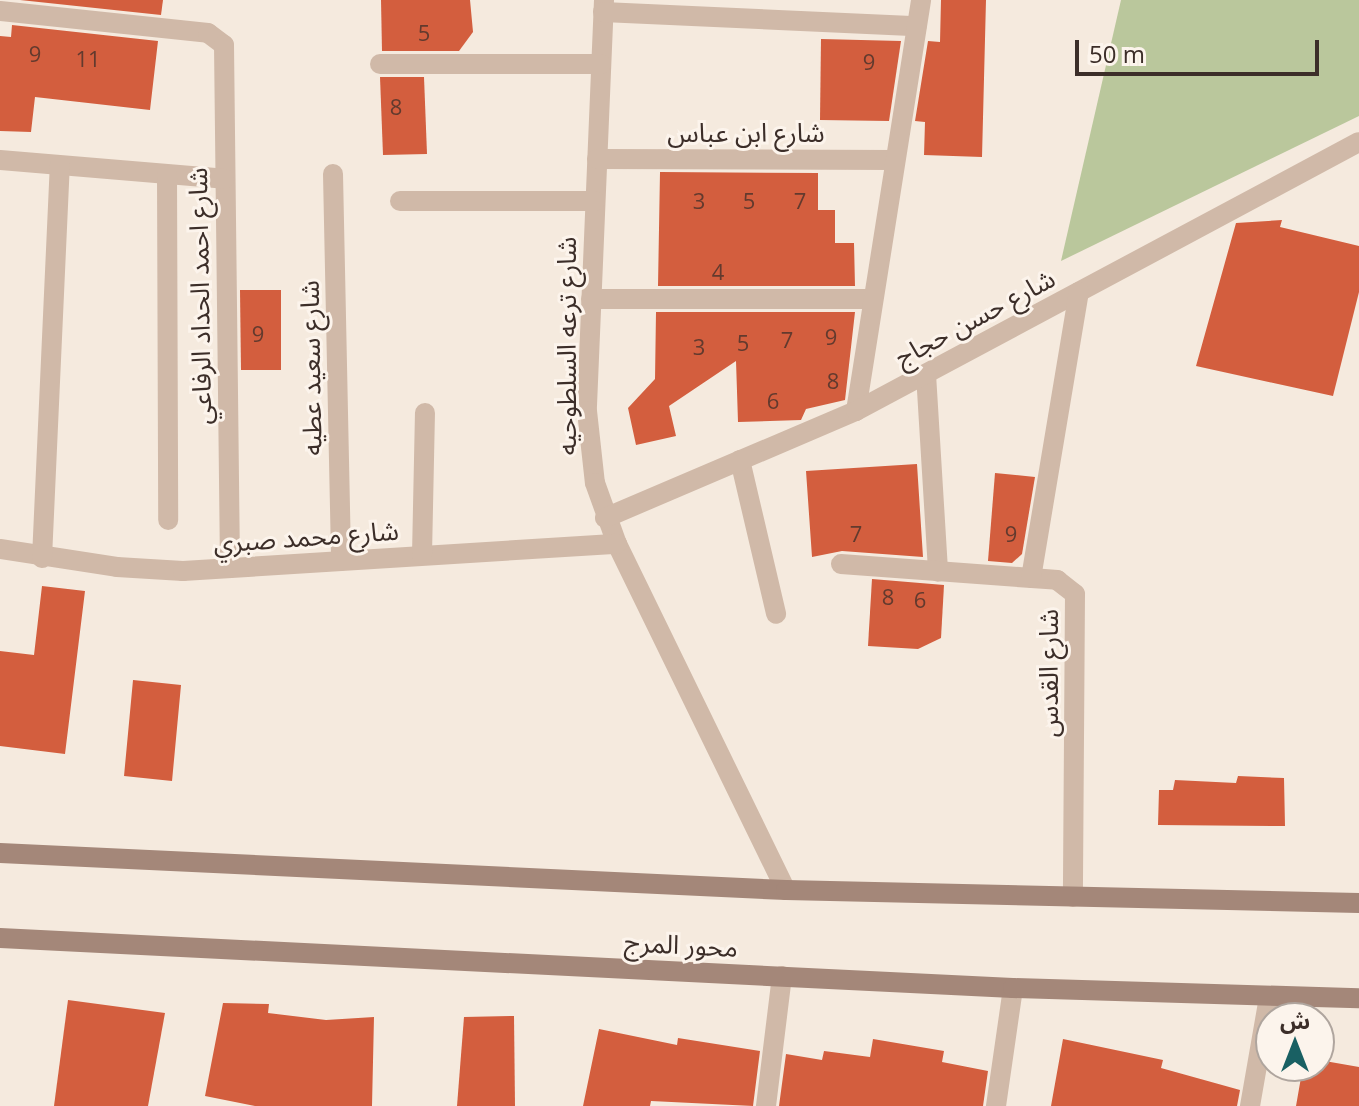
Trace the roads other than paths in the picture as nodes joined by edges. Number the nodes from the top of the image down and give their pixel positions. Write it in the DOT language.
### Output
graph roads {
  1 [pos="921,0"];
  2 [pos="603,6"];
  3 [pos="0,11"];
  4 [pos="917,26"];
  5 [pos="380,64"];
  6 [pos="601,64"];
  7 [pos="1359,142"];
  8 [pos="597,159"];
  9 [pos="0,160"];
  10 [pos="895,160"];
  11 [pos="60,165"];
  12 [pos="333,174"];
  13 [pos="167,175"];
  14 [pos="224,179"];
  15 [pos="400,201"];
  16 [pos="595,201"];
  17 [pos="1079,292"];
  18 [pos="591,299"];
  19 [pos="873,299"];
  20 [pos="926,374"];
  21 [pos="856,411"];
  22 [pos="425,413"];
  23 [pos="740,460"];
  24 [pos="605,518"];
  25 [pos="168,520"];
  26 [pos="617,544"];
  27 [pos="0,549"];
  28 [pos="422,555"];
  29 [pos="42,558"];
  30 [pos="341,561"];
  31 [pos="841,564"];
  32 [pos="230,568"];
  33 [pos="938,572"];
  34 [pos="1031,578"];
  35 [pos="776,614"];
  36 [pos="0,853"];
  37 [pos="786,890"];
  38 [pos="1073,897"];
  39 [pos="1359,903"];
  40 [pos="0,938"];
  41 [pos="782,976"];
  42 [pos="1013,988"];
  43 [pos="1269,997"];
  44 [pos="1359,998"];
  45 [pos="766,1106"];
  46 [pos="996,1106"];
  47 [pos="1250,1106"];
  1 -- 4 [label="street"];
  2 -- 4 [label="street"];
  2 -- 6 [label="street, شارع ترعه السلطوحيه"];
  3 -- 14 [label="street, شارع احمد الحداد الرفاعي"];
  4 -- 10 [label="street"];
  5 -- 6 [label="street"];
  6 -- 8 [label="street, شارع ترعه السلطوحيه"];
  7 -- 17 [label="street, شارع حسن حجاج"];
  8 -- 10 [label="street, شارع ابن عباس"];
  8 -- 16 [label="street, شارع ترعه السلطوحيه"];
  9 -- 11 [label="street"];
  10 -- 19 [label="street"];
  11 -- 13 [label="street"];
  11 -- 29 [label="street"];
  12 -- 30 [label="street, شارع سعيد عطيه"];
  13 -- 14 [label="street"];
  13 -- 25 [label="street"];
  14 -- 32 [label="street, شارع احمد الحداد الرفاعي"];
  15 -- 16 [label="street"];
  16 -- 18 [label="street, شارع ترعه السلطوحيه"];
  17 -- 20 [label="street, شارع حسن حجاج"];
  17 -- 34 [label="street"];
  18 -- 19 [label="street"];
  18 -- 24 [label="street, شارع ترعه السلطوحيه"];
  19 -- 21 [label="street"];
  20 -- 21 [label="street, شارع حسن حجاج"];
  20 -- 33 [label="street"];
  21 -- 23 [label="street, شارع حسن حجاج"];
  22 -- 28 [label="street"];
  23 -- 24 [label="street, شارع حسن حجاج"];
  23 -- 35 [label="street"];
  24 -- 26 [label="street, شارع ترعه السلطوحيه"];
  26 -- 28 [label="street, شارع محمد صبري"];
  26 -- 37 [label="street, شارع ترعه السلطوحيه"];
  27 -- 29 [label="street, شارع محمد صبري"];
  28 -- 30 [label="street, شارع محمد صبري"];
  29 -- 32 [label="street, شارع محمد صبري"];
  30 -- 32 [label="street, شارع محمد صبري"];
  31 -- 33 [label="street, شارع القدس"];
  33 -- 34 [label="street, شارع القدس"];
  34 -- 38 [label="street, شارع القدس"];
  36 -- 37 [label="main road"];
  37 -- 38 [label="main road"];
  38 -- 39 [label="main road"];
  40 -- 41 [label="main road, محور المرج"];
  41 -- 42 [label="main road, محور المرج"];
  41 -- 45 [label="street"];
  42 -- 43 [label="main road, محور المرج"];
  42 -- 46 [label="street"];
  43 -- 44 [label="main road, محور المرج"];
  43 -- 47 [label="street"];
}
